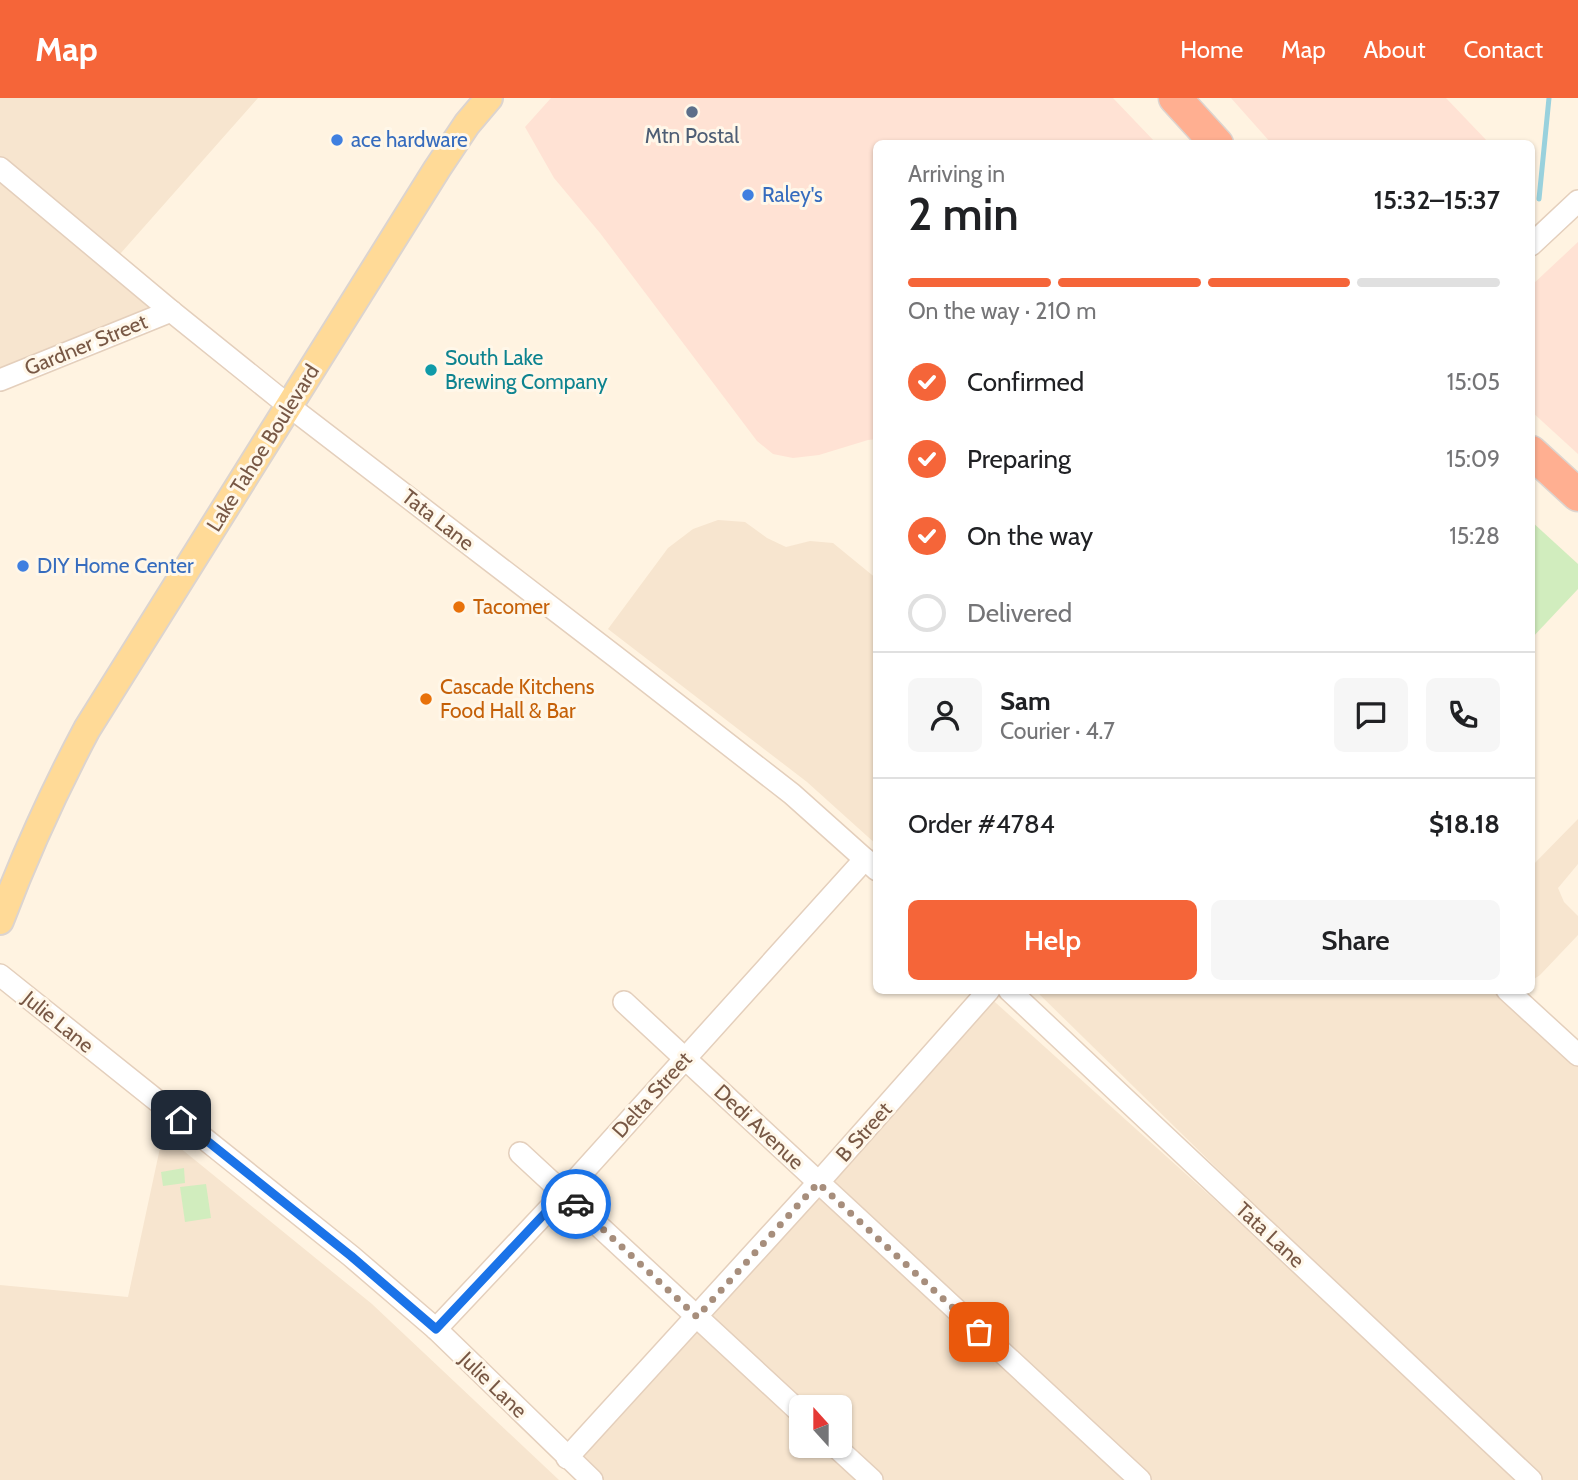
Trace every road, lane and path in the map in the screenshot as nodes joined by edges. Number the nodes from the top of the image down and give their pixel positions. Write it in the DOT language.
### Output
graph roads {
  1 [pos="1175,98"];
  2 [pos="483,100"];
  3 [pos="1213,140"];
  4 [pos="0,168"];
  5 [pos="1578,201"];
  6 [pos="1535,241"];
  7 [pos="171,311"];
  8 [pos="0,380"];
  9 [pos="289,406"];
  10 [pos="1535,456"];
  11 [pos="1578,495"];
  12 [pos="871,864"];
  13 [pos="0,921"];
  14 [pos="0,975"];
  15 [pos="985,994"];
  16 [pos="1013,994"];
  17 [pos="1511,994"];
  18 [pos="624,1002"];
  19 [pos="1578,1055"];
  20 [pos="685,1058"];
  21 [pos="520,1153"];
  22 [pos="818,1183"];
  23 [pos="564,1193"];
  24 [pos="697,1317"];
  25 [pos="436,1329"];
  26 [pos="789,1402"];
  27 [pos="568,1458"];
  28 [pos="848,1458"];
  29 [pos="592,1480"];
  30 [pos="872,1480"];
  31 [pos="1140,1480"];
  32 [pos="1531,1480"];
  1 -- 3 [label="highway"];
  2 -- 9 [label="main road, Lake Tahoe Boulevard"];
  4 -- 7 [label="street, Tata Lane"];
  5 -- 6 [label="street"];
  7 -- 8 [label="street, Gardner Street"];
  7 -- 9 [label="street, Tata Lane"];
  9 -- 12 [label="street, Tata Lane"];
  9 -- 13 [label="main road, Lake Tahoe Boulevard"];
  10 -- 11 [label="highway"];
  12 -- 20 [label="street, Delta Street"];
  14 -- 25 [label="street, Julie Lane"];
  15 -- 22 [label="street, B Street"];
  16 -- 32 [label="street, Tata Lane"];
  17 -- 19 [label="street"];
  18 -- 20 [label="street, Dedi Avenue"];
  20 -- 22 [label="street, Dedi Avenue"];
  20 -- 23 [label="street, Delta Street"];
  21 -- 23 [label="street"];
  22 -- 24 [label="street, B Street"];
  22 -- 31 [label="street, Dedi Avenue"];
  23 -- 24 [label="street"];
  23 -- 25 [label="street, Delta Street"];
  24 -- 26 [label="street"];
  24 -- 27 [label="street, B Street"];
  25 -- 27 [label="street, Julie Lane"];
  27 -- 29 [label="street, Julie Lane"];
  28 -- 30 [label="street"];
}
